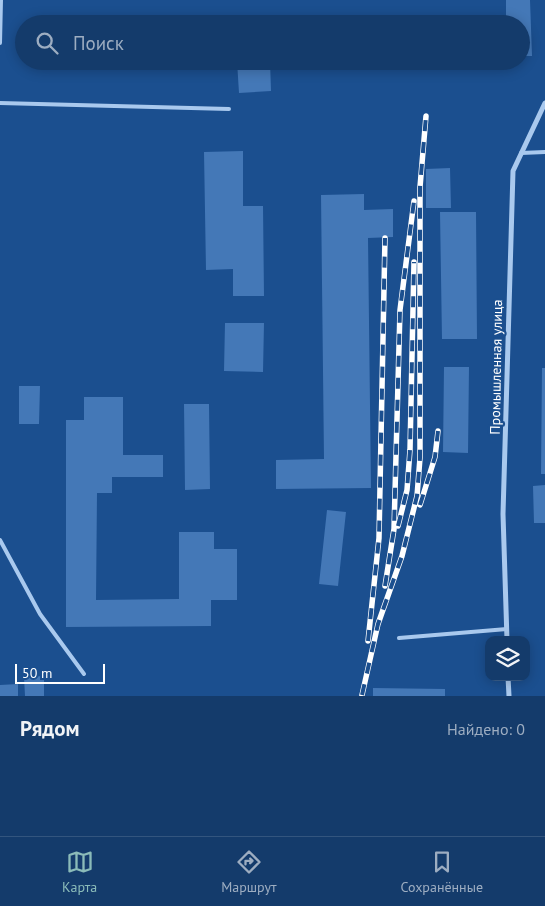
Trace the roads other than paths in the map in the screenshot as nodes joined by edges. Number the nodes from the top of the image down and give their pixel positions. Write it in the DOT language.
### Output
graph roads {
  1 [pos="1,0"];
  2 [pos="0,43"];
  3 [pos="0,103"];
  4 [pos="545,103"];
  5 [pos="229,109"];
  6 [pos="545,152"];
  7 [pos="521,153"];
  8 [pos="0,540"];
  9 [pos="507,629"];
  10 [pos="507,636"];
  11 [pos="399,638"];
  12 [pos="84,674"];
  13 [pos="508,681"];
  14 [pos="509,696"];
  1 -- 2 [label="lane"];
  3 -- 5 [label="lane"];
  4 -- 7 [label="street, Промышленная улица"];
  6 -- 7 [label="lane"];
  7 -- 9 [label="street, Промышленная улица"];
  8 -- 12 [label="lane"];
  9 -- 10 [label="street, Промышленная улица"];
  9 -- 11 [label="lane"];
  13 -- 14 [label="street"];
}
